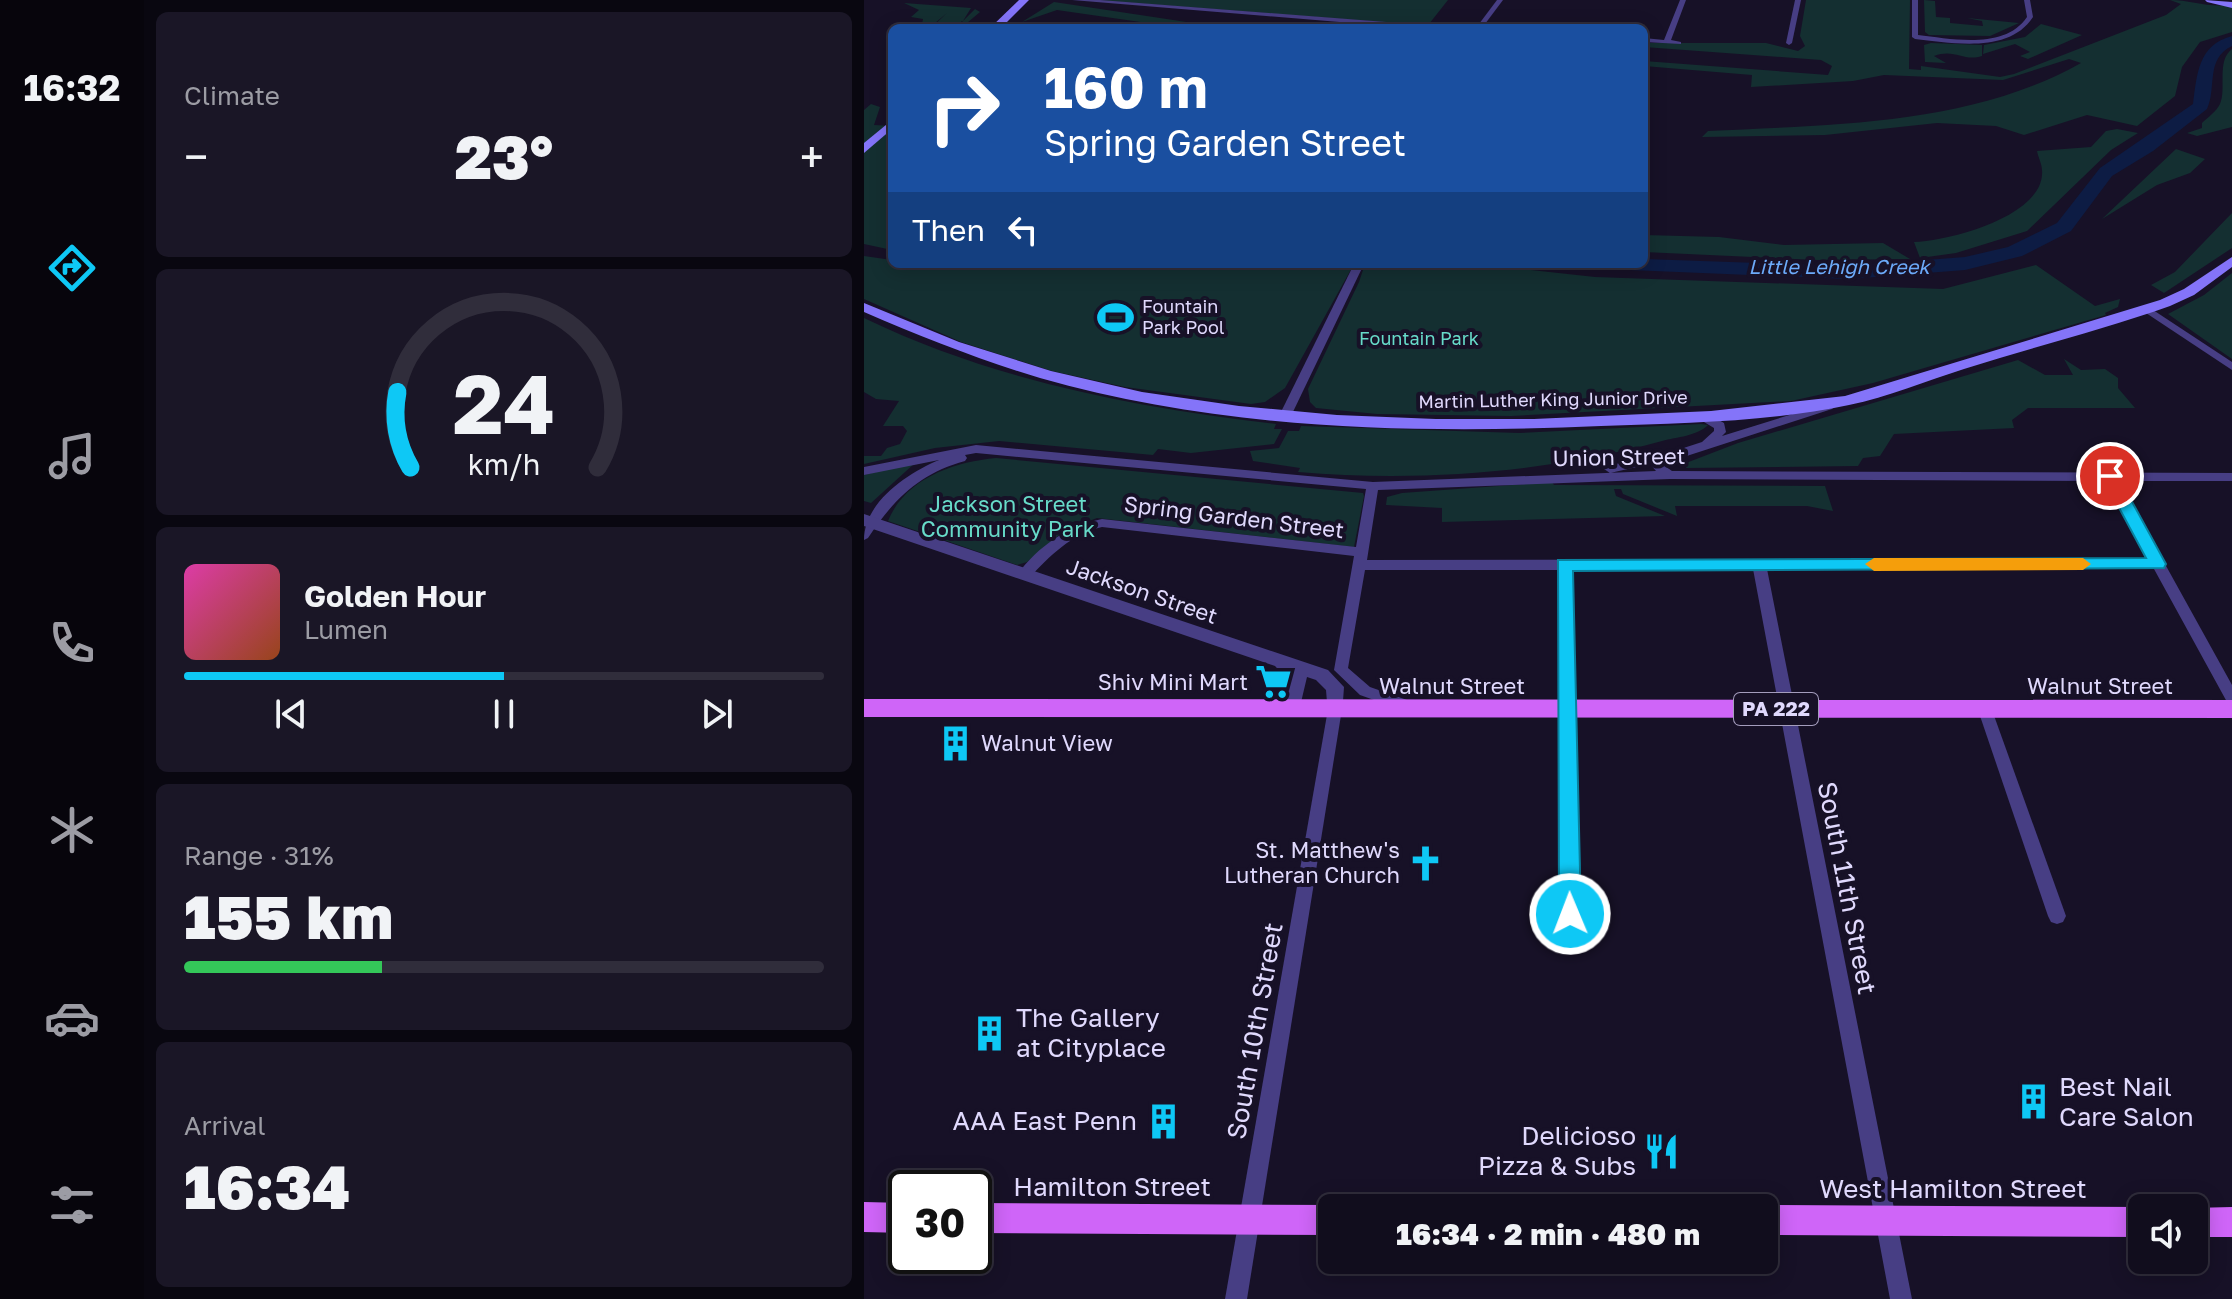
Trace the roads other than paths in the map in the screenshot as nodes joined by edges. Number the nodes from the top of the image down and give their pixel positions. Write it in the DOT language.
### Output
graph roads {
  1 [pos="1024,0"];
  2 [pos="1075,0"];
  3 [pos="1500,0"];
  4 [pos="1683,0"];
  5 [pos="1798,0"];
  6 [pos="1915,0"];
  7 [pos="2027,0"];
  8 [pos="2210,0"];
  9 [pos="2232,5"];
  10 [pos="999,24"];
  11 [pos="1386,24"];
  12 [pos="1483,24"];
  13 [pos="1648,40"];
  14 [pos="1667,42"];
  15 [pos="1679,43"];
  16 [pos="1789,43"];
  17 [pos="888,127"];
  18 [pos="864,149"];
  19 [pos="2232,261"];
  20 [pos="1357,268"];
  21 [pos="864,307"];
  22 [pos="2147,309"];
  23 [pos="2232,367"];
  24 [pos="1850,400"];
  25 [pos="1736,414"];
  26 [pos="1285,416"];
  27 [pos="1703,416"];
  28 [pos="1742,433"];
  29 [pos="1704,444"];
  30 [pos="1009,452"];
  31 [pos="1659,458"];
  32 [pos="864,471"];
  33 [pos="1670,475"];
  34 [pos="2110,476"];
  35 [pos="1562,477"];
  36 [pos="2232,477"];
  37 [pos="1373,486"];
  38 [pos="867,526"];
  39 [pos="1361,559"];
  40 [pos="1759,564"];
  41 [pos="2158,564"];
  42 [pos="1564,565"];
  43 [pos="1024,575"];
  44 [pos="1277,660"];
  45 [pos="1341,670"];
  46 [pos="1322,675"];
  47 [pos="2232,698"];
  48 [pos="864,708"];
  49 [pos="1291,709"];
  50 [pos="1335,709"];
  51 [pos="1786,709"];
  52 [pos="2232,709"];
  53 [pos="1425,710"];
  54 [pos="1985,710"];
  55 [pos="1566,711"];
  56 [pos="1570,914"];
  57 [pos="2057,916"];
  58 [pos="864,1217"];
  59 [pos="888,1218"];
  60 [pos="992,1218"];
  61 [pos="1250,1219"];
  62 [pos="1318,1220"];
  63 [pos="1778,1220"];
  64 [pos="1886,1221"];
  65 [pos="2128,1222"];
  66 [pos="2208,1222"];
  67 [pos="2232,1222"];
  68 [pos="1236,1299"];
  69 [pos="1901,1299"];
  1 -- 10 [label="main road"];
  2 -- 11 [label="street"];
  3 -- 12 [label="street"];
  4 -- 14 [label="street"];
  5 -- 16 [label="street"];
  6 -- 7 [label="street"];
  8 -- 9 [label="main road"];
  13 -- 14 [label="street"];
  14 -- 15 [label="street"];
  17 -- 18 [label="main road"];
  19 -- 22 [label="main road, Martin Luther King Junior Drive"];
  20 -- 26 [label="street"];
  21 -- 26 [label="main road, Martin Luther King Junior Drive"];
  22 -- 23 [label="street"];
  22 -- 24 [label="main road, Martin Luther King Junior Drive"];
  24 -- 25 [label="main road, Martin Luther King Junior Drive"];
  24 -- 28 [label="street"];
  25 -- 27 [label="main road, Martin Luther King Junior Drive"];
  25 -- 28 [label="street"];
  26 -- 27 [label="main road, Martin Luther King Junior Drive"];
  27 -- 29 [label="street"];
  28 -- 29 [label="street"];
  29 -- 31 [label="street"];
  30 -- 32 [label="street, Union Street"];
  30 -- 37 [label="street, Union Street"];
  30 -- 38 [label="street, Union Street"];
  31 -- 33 [label="street"];
  31 -- 35 [label="street"];
  33 -- 34 [label="street, Union Street"];
  33 -- 35 [label="street, Union Street"];
  34 -- 36 [label="street, Union Street"];
  34 -- 41 [label="street"];
  35 -- 37 [label="street, Union Street"];
  37 -- 39 [label="street"];
  38 -- 43 [label="street, Jackson Street"];
  39 -- 42 [label="street, Spring Garden Street"];
  39 -- 43 [label="street, Spring Garden Street"];
  39 -- 45 [label="street"];
  40 -- 41 [label="street, Spring Garden Street"];
  40 -- 42 [label="street, Spring Garden Street"];
  40 -- 51 [label="street, South 11th Street"];
  41 -- 47 [label="street"];
  42 -- 55 [label="street"];
  43 -- 44 [label="street, Jackson Street"];
  44 -- 46 [label="street, Jackson Street"];
  44 -- 49 [label="street"];
  45 -- 46 [label="street"];
  45 -- 53 [label="street"];
  46 -- 50 [label="street"];
  48 -- 49 [label="main road, Walnut Street / PA 222"];
  49 -- 50 [label="main road, Walnut Street / PA 222"];
  50 -- 53 [label="main road, Walnut Street / PA 222"];
  50 -- 61 [label="street, South 10th Street"];
  51 -- 54 [label="main road, Walnut Street / PA 222"];
  51 -- 55 [label="main road, Walnut Street / PA 222"];
  51 -- 64 [label="street, South 11th Street"];
  52 -- 54 [label="main road, Walnut Street / PA 222"];
  53 -- 55 [label="main road, Walnut Street / PA 222"];
  54 -- 57 [label="street"];
  55 -- 56 [label="street"];
  58 -- 59 [label="main road"];
  60 -- 61 [label="main road, Hamilton Street"];
  61 -- 62 [label="main road"];
  61 -- 68 [label="street, South 10th Street"];
  63 -- 64 [label="main road, West Hamilton Street"];
  64 -- 65 [label="main road, West Hamilton Street"];
  64 -- 69 [label="street, South 11th Street"];
  66 -- 67 [label="main road"];
}
